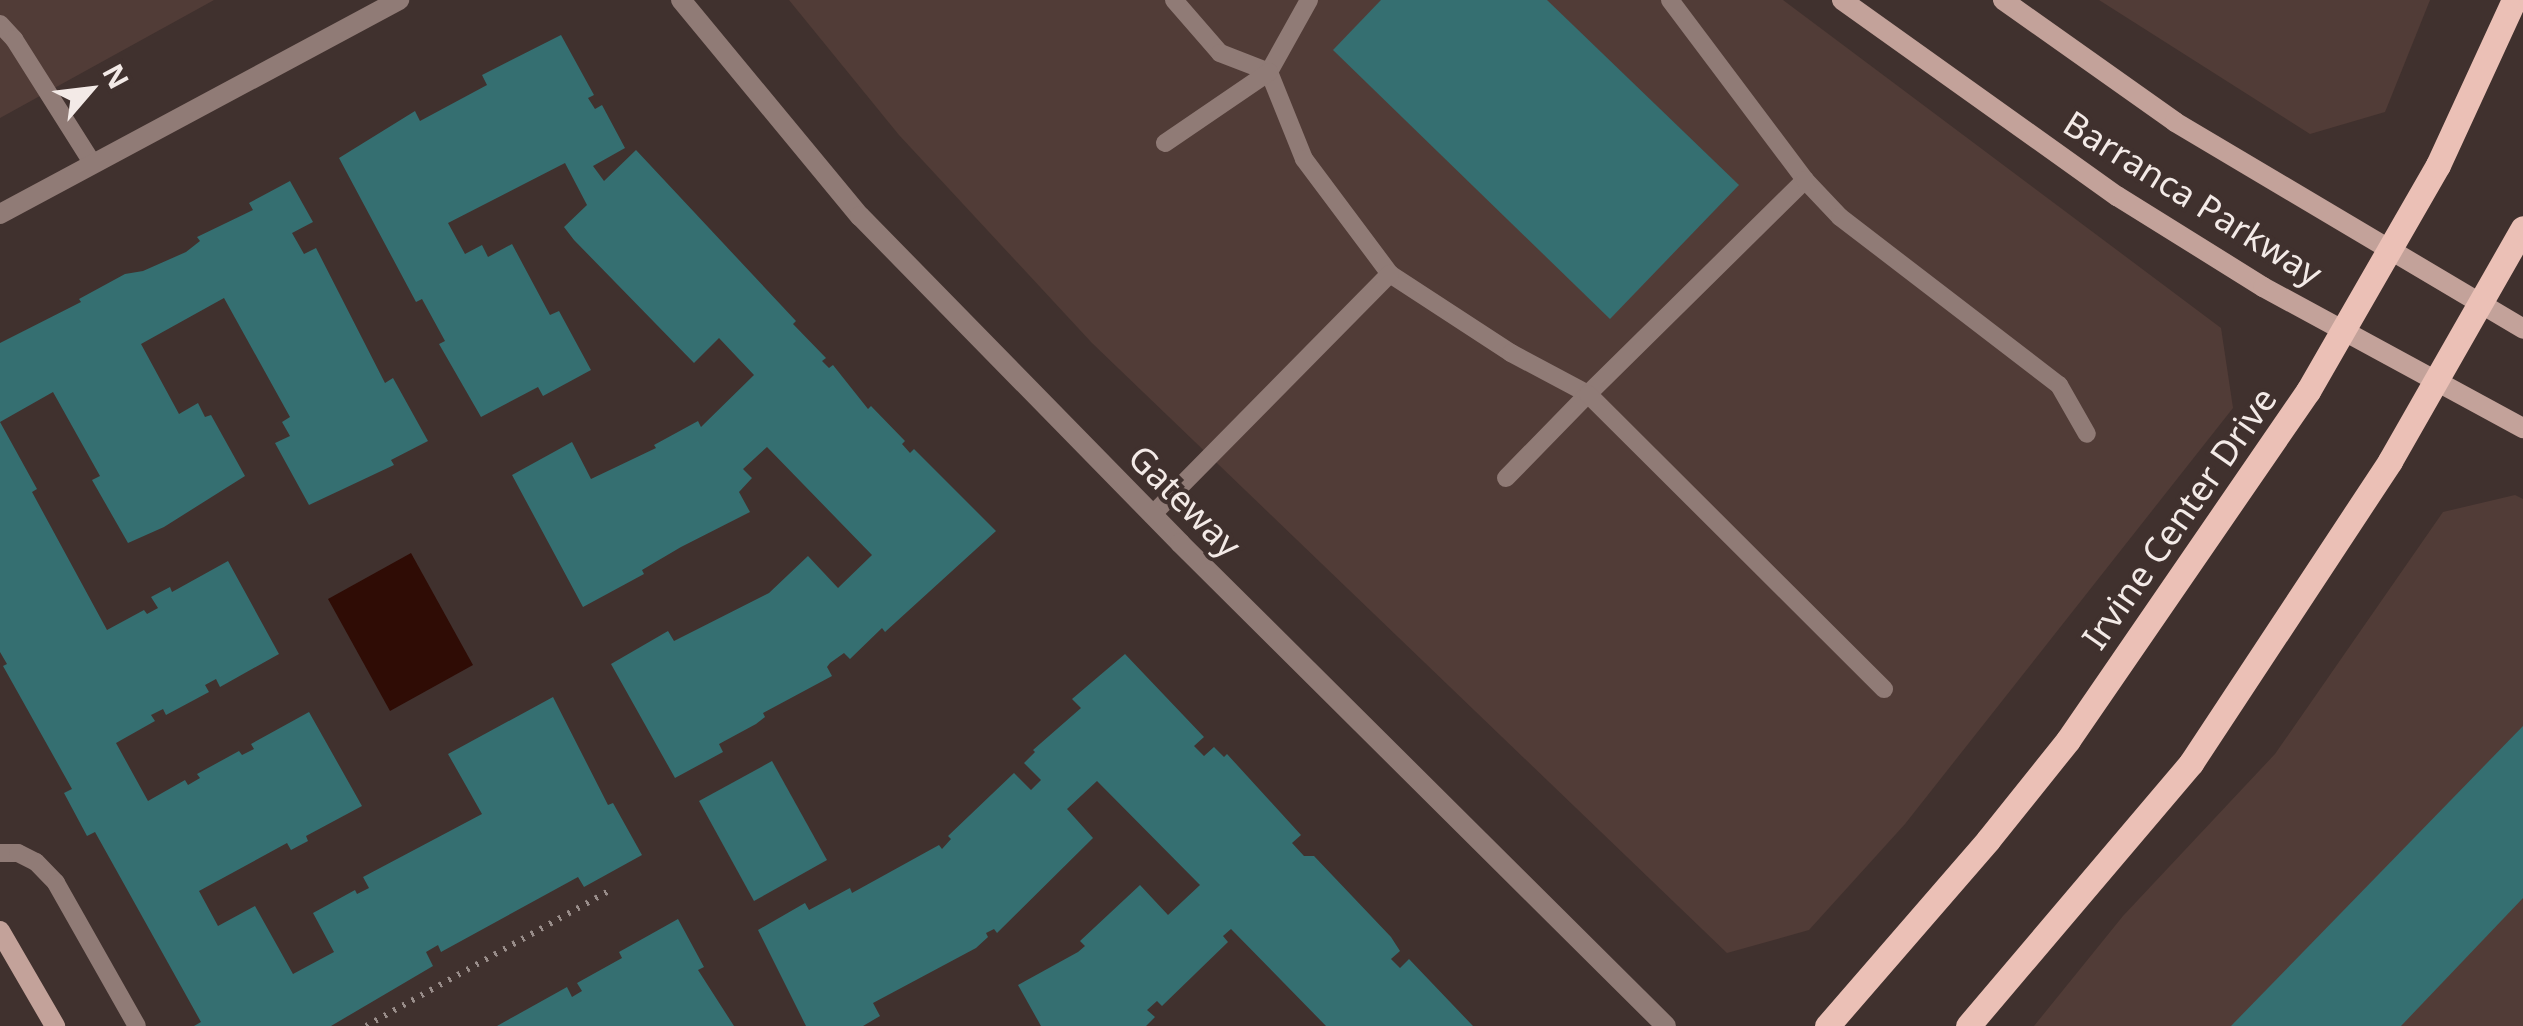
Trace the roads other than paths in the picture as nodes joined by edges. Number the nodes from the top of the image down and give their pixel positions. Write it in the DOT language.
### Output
graph roads {
  1 [pos="400,0"];
  2 [pos="681,0"];
  3 [pos="1174,0"];
  4 [pos="1308,0"];
  5 [pos="1670,0"];
  6 [pos="1842,0"];
  7 [pos="2002,0"];
  8 [pos="2514,0"];
  9 [pos="0,24"];
  10 [pos="1269,72"];
  11 [pos="1165,143"];
  12 [pos="94,164"];
  13 [pos="1805,180"];
  14 [pos="0,214"];
  15 [pos="2523,228"];
  16 [pos="2390,251"];
  17 [pos="1390,274"];
  18 [pos="2482,307"];
  19 [pos="2523,328"];
  20 [pos="2348,330"];
  21 [pos="2437,382"];
  22 [pos="1588,394"];
  23 [pos="2523,428"];
  24 [pos="2087,434"];
  25 [pos="1506,478"];
  26 [pos="1152,515"];
  27 [pos="1884,689"];
  28 [pos="0,853"];
  29 [pos="0,931"];
  30 [pos="55,1026"];
  31 [pos="137,1026"];
  32 [pos="1666,1026"];
  33 [pos="1827,1026"];
  34 [pos="1968,1026"];
  1 -- 12 [label="street"];
  2 -- 26 [label="street, Gateway"];
  3 -- 10 [label="lane"];
  4 -- 10 [label="lane"];
  5 -- 13 [label="lane"];
  6 -- 20 [label="main road, Barranca Parkway"];
  7 -- 16 [label="main road, Barranca Parkway"];
  8 -- 16 [label="main road, Irvine Center Drive"];
  9 -- 12 [label="lane"];
  10 -- 11 [label="lane"];
  10 -- 17 [label="lane"];
  12 -- 14 [label="street"];
  13 -- 22 [label="lane"];
  13 -- 24 [label="lane"];
  15 -- 18 [label="main road"];
  16 -- 18 [label="main road, Barranca Parkway"];
  16 -- 20 [label="main road, Irvine Center Drive"];
  17 -- 22 [label="lane"];
  17 -- 26 [label="lane"];
  18 -- 19 [label="main road, Barranca Parkway"];
  18 -- 21 [label="main road"];
  20 -- 21 [label="main road, Barranca Parkway"];
  20 -- 33 [label="main road, Irvine Center Drive"];
  21 -- 23 [label="main road, Barranca Parkway"];
  21 -- 34 [label="main road"];
  22 -- 25 [label="lane"];
  22 -- 27 [label="lane"];
  26 -- 32 [label="street, Gateway"];
  28 -- 31 [label="lane"];
  29 -- 30 [label="main road"];
}
